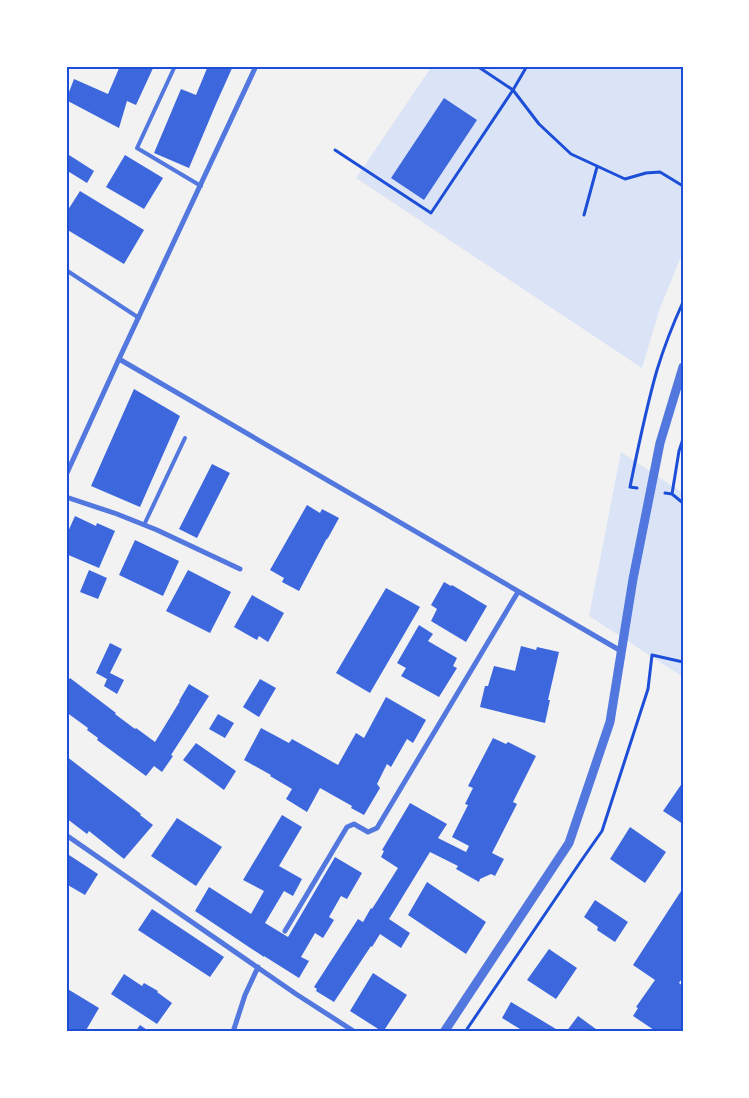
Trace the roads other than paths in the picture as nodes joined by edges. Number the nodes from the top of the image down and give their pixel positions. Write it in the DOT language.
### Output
graph roads {
  1 [pos="175,66"];
  2 [pos="256,66"];
  3 [pos="201,186"];
  4 [pos="66,270"];
  5 [pos="139,318"];
  6 [pos="119,359"];
  7 [pos="683,367"];
  8 [pos="185,438"];
  9 [pos="66,475"];
  10 [pos="66,497"];
  11 [pos="144,525"];
  12 [pos="240,569"];
  13 [pos="518,592"];
  14 [pos="621,651"];
  15 [pos="66,835"];
  16 [pos="285,932"];
  17 [pos="258,967"];
  18 [pos="233,1032"];
  19 [pos="355,1032"];
  20 [pos="444,1032"];
  1 -- 3 [label="lane"];
  2 -- 3 [label="street"];
  3 -- 5 [label="street"];
  4 -- 5 [label="lane"];
  5 -- 6 [label="street"];
  6 -- 9 [label="street"];
  6 -- 13 [label="street"];
  7 -- 14 [label="street"];
  8 -- 11 [label="lane"];
  10 -- 11 [label="street"];
  11 -- 12 [label="street"];
  13 -- 14 [label="street"];
  13 -- 16 [label="street"];
  14 -- 20 [label="street"];
  15 -- 17 [label="street"];
  17 -- 18 [label="street"];
  17 -- 19 [label="street"];
}
